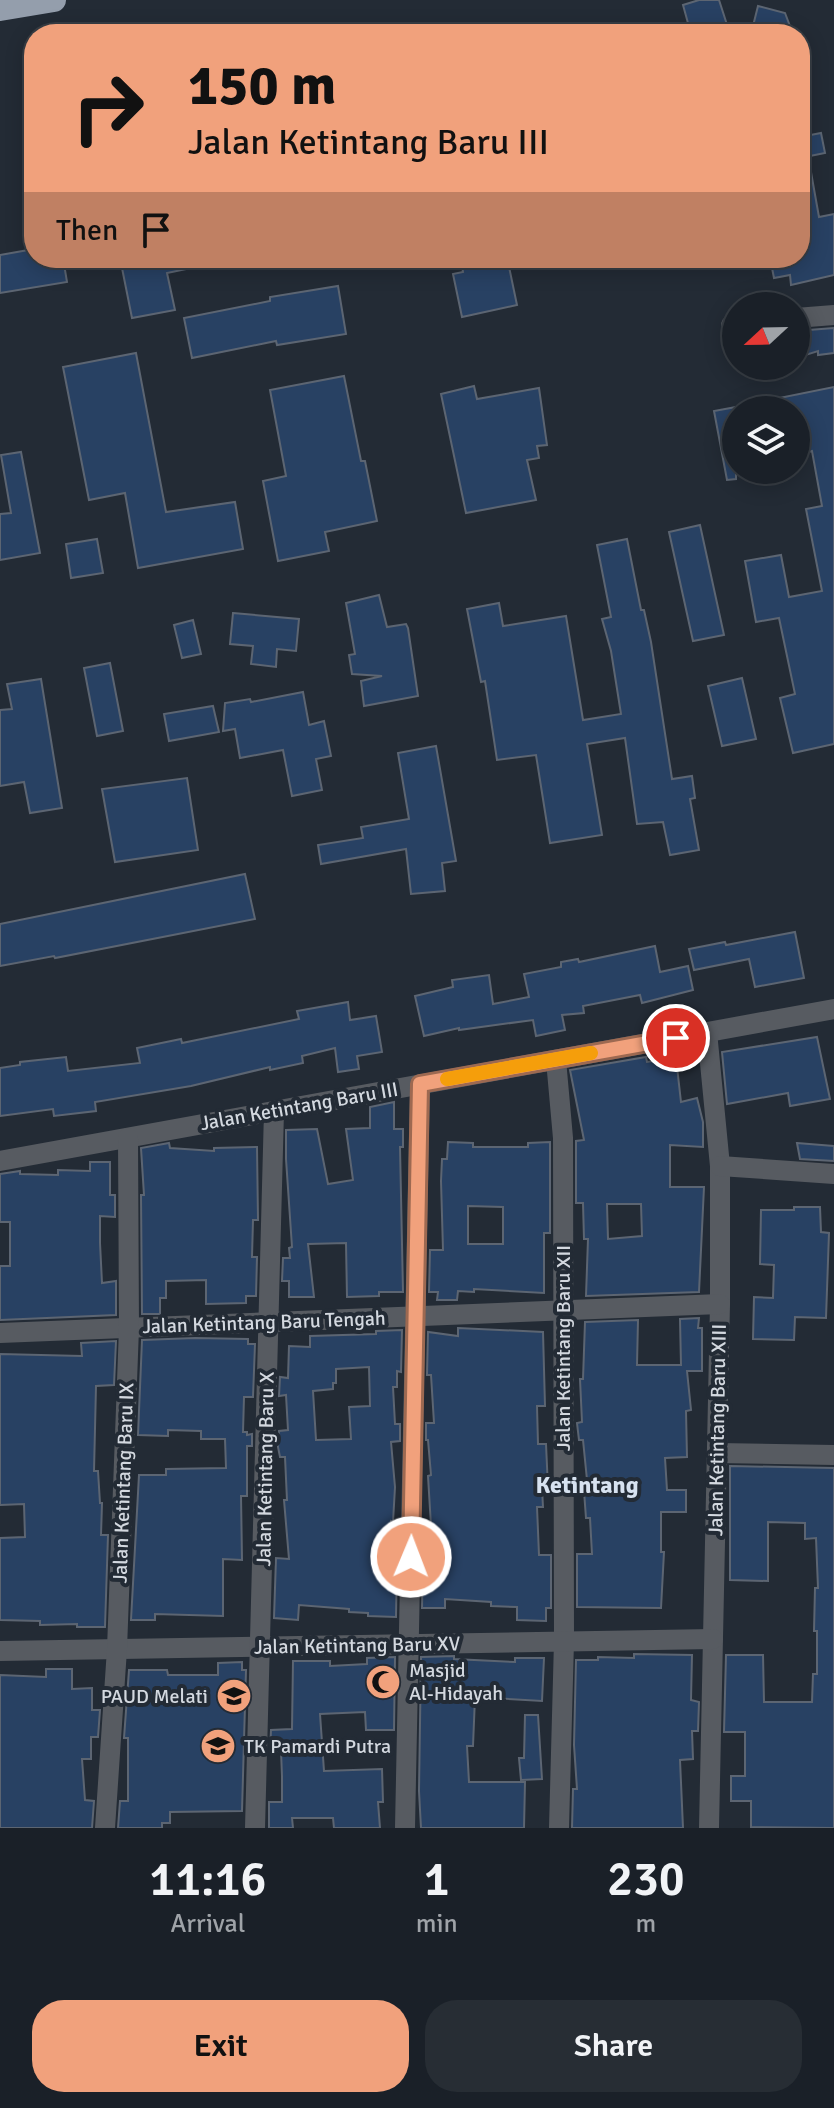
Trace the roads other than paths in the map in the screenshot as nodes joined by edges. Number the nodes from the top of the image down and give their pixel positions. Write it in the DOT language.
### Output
graph roads {
  1 [pos="54,0"];
  2 [pos="0,9"];
  3 [pos="834,315"];
  4 [pos="810,317"];
  5 [pos="834,1009"];
  6 [pos="707,1032"];
  7 [pos="556,1060"];
  8 [pos="420,1084"];
  9 [pos="274,1111"];
  10 [pos="128,1138"];
  11 [pos="0,1161"];
  12 [pos="720,1166"];
  13 [pos="834,1174"];
  14 [pos="720,1304"];
  15 [pos="563,1311"];
  16 [pos="415,1316"];
  17 [pos="269,1322"];
  18 [pos="129,1328"];
  19 [pos="0,1333"];
  20 [pos="717,1453"];
  21 [pos="834,1455"];
  22 [pos="713,1639"];
  23 [pos="564,1641"];
  24 [pos="409,1644"];
  25 [pos="260,1647"];
  26 [pos="117,1649"];
  27 [pos="0,1651"];
  28 [pos="105,1828"];
  29 [pos="255,1828"];
  30 [pos="405,1828"];
  31 [pos="559,1828"];
  32 [pos="709,1828"];
  1 -- 2 [label="highway"];
  3 -- 4 [label="street"];
  5 -- 6 [label="street, Jalan Ketintang Baru III"];
  6 -- 7 [label="street, Jalan Ketintang Baru III"];
  6 -- 12 [label="street, Jalan Ketintang Baru XIII"];
  7 -- 8 [label="street, Jalan Ketintang Baru III"];
  7 -- 15 [label="street, Jalan Ketintang Baru XII"];
  8 -- 9 [label="street, Jalan Ketintang Baru III"];
  8 -- 16 [label="street"];
  9 -- 10 [label="street, Jalan Ketintang Baru III"];
  9 -- 17 [label="street, Jalan Ketintang Baru X"];
  10 -- 11 [label="street, Jalan Ketintang Baru III"];
  10 -- 18 [label="street, Jalan Ketintang Baru IX"];
  12 -- 13 [label="street"];
  12 -- 14 [label="street, Jalan Ketintang Baru XIII"];
  14 -- 15 [label="street, Jalan Ketintang Baru Tengah"];
  14 -- 20 [label="street, Jalan Ketintang Baru XIII"];
  15 -- 16 [label="street, Jalan Ketintang Baru Tengah"];
  15 -- 23 [label="street, Jalan Ketintang Baru XII"];
  16 -- 17 [label="street, Jalan Ketintang Baru Tengah"];
  16 -- 24 [label="street"];
  17 -- 18 [label="street, Jalan Ketintang Baru Tengah"];
  17 -- 25 [label="street, Jalan Ketintang Baru X"];
  18 -- 19 [label="street, Jalan Ketintang Baru Tengah"];
  18 -- 26 [label="street, Jalan Ketintang Baru IX"];
  20 -- 21 [label="street"];
  20 -- 22 [label="street, Jalan Ketintang Baru XIII"];
  22 -- 23 [label="street, Jalan Ketintang Baru XV"];
  22 -- 32 [label="street, Jalan Ketintang Baru XIII"];
  23 -- 24 [label="street, Jalan Ketintang Baru XV"];
  23 -- 31 [label="street, Jalan Ketintang Baru XII"];
  24 -- 25 [label="street, Jalan Ketintang Baru XV"];
  24 -- 30 [label="street"];
  25 -- 26 [label="street, Jalan Ketintang Baru XV"];
  25 -- 29 [label="street, Jalan Ketintang Baru X"];
  26 -- 27 [label="street, Jalan Ketintang Baru XV"];
  26 -- 28 [label="street, Jalan Ketintang Baru IX"];
}
